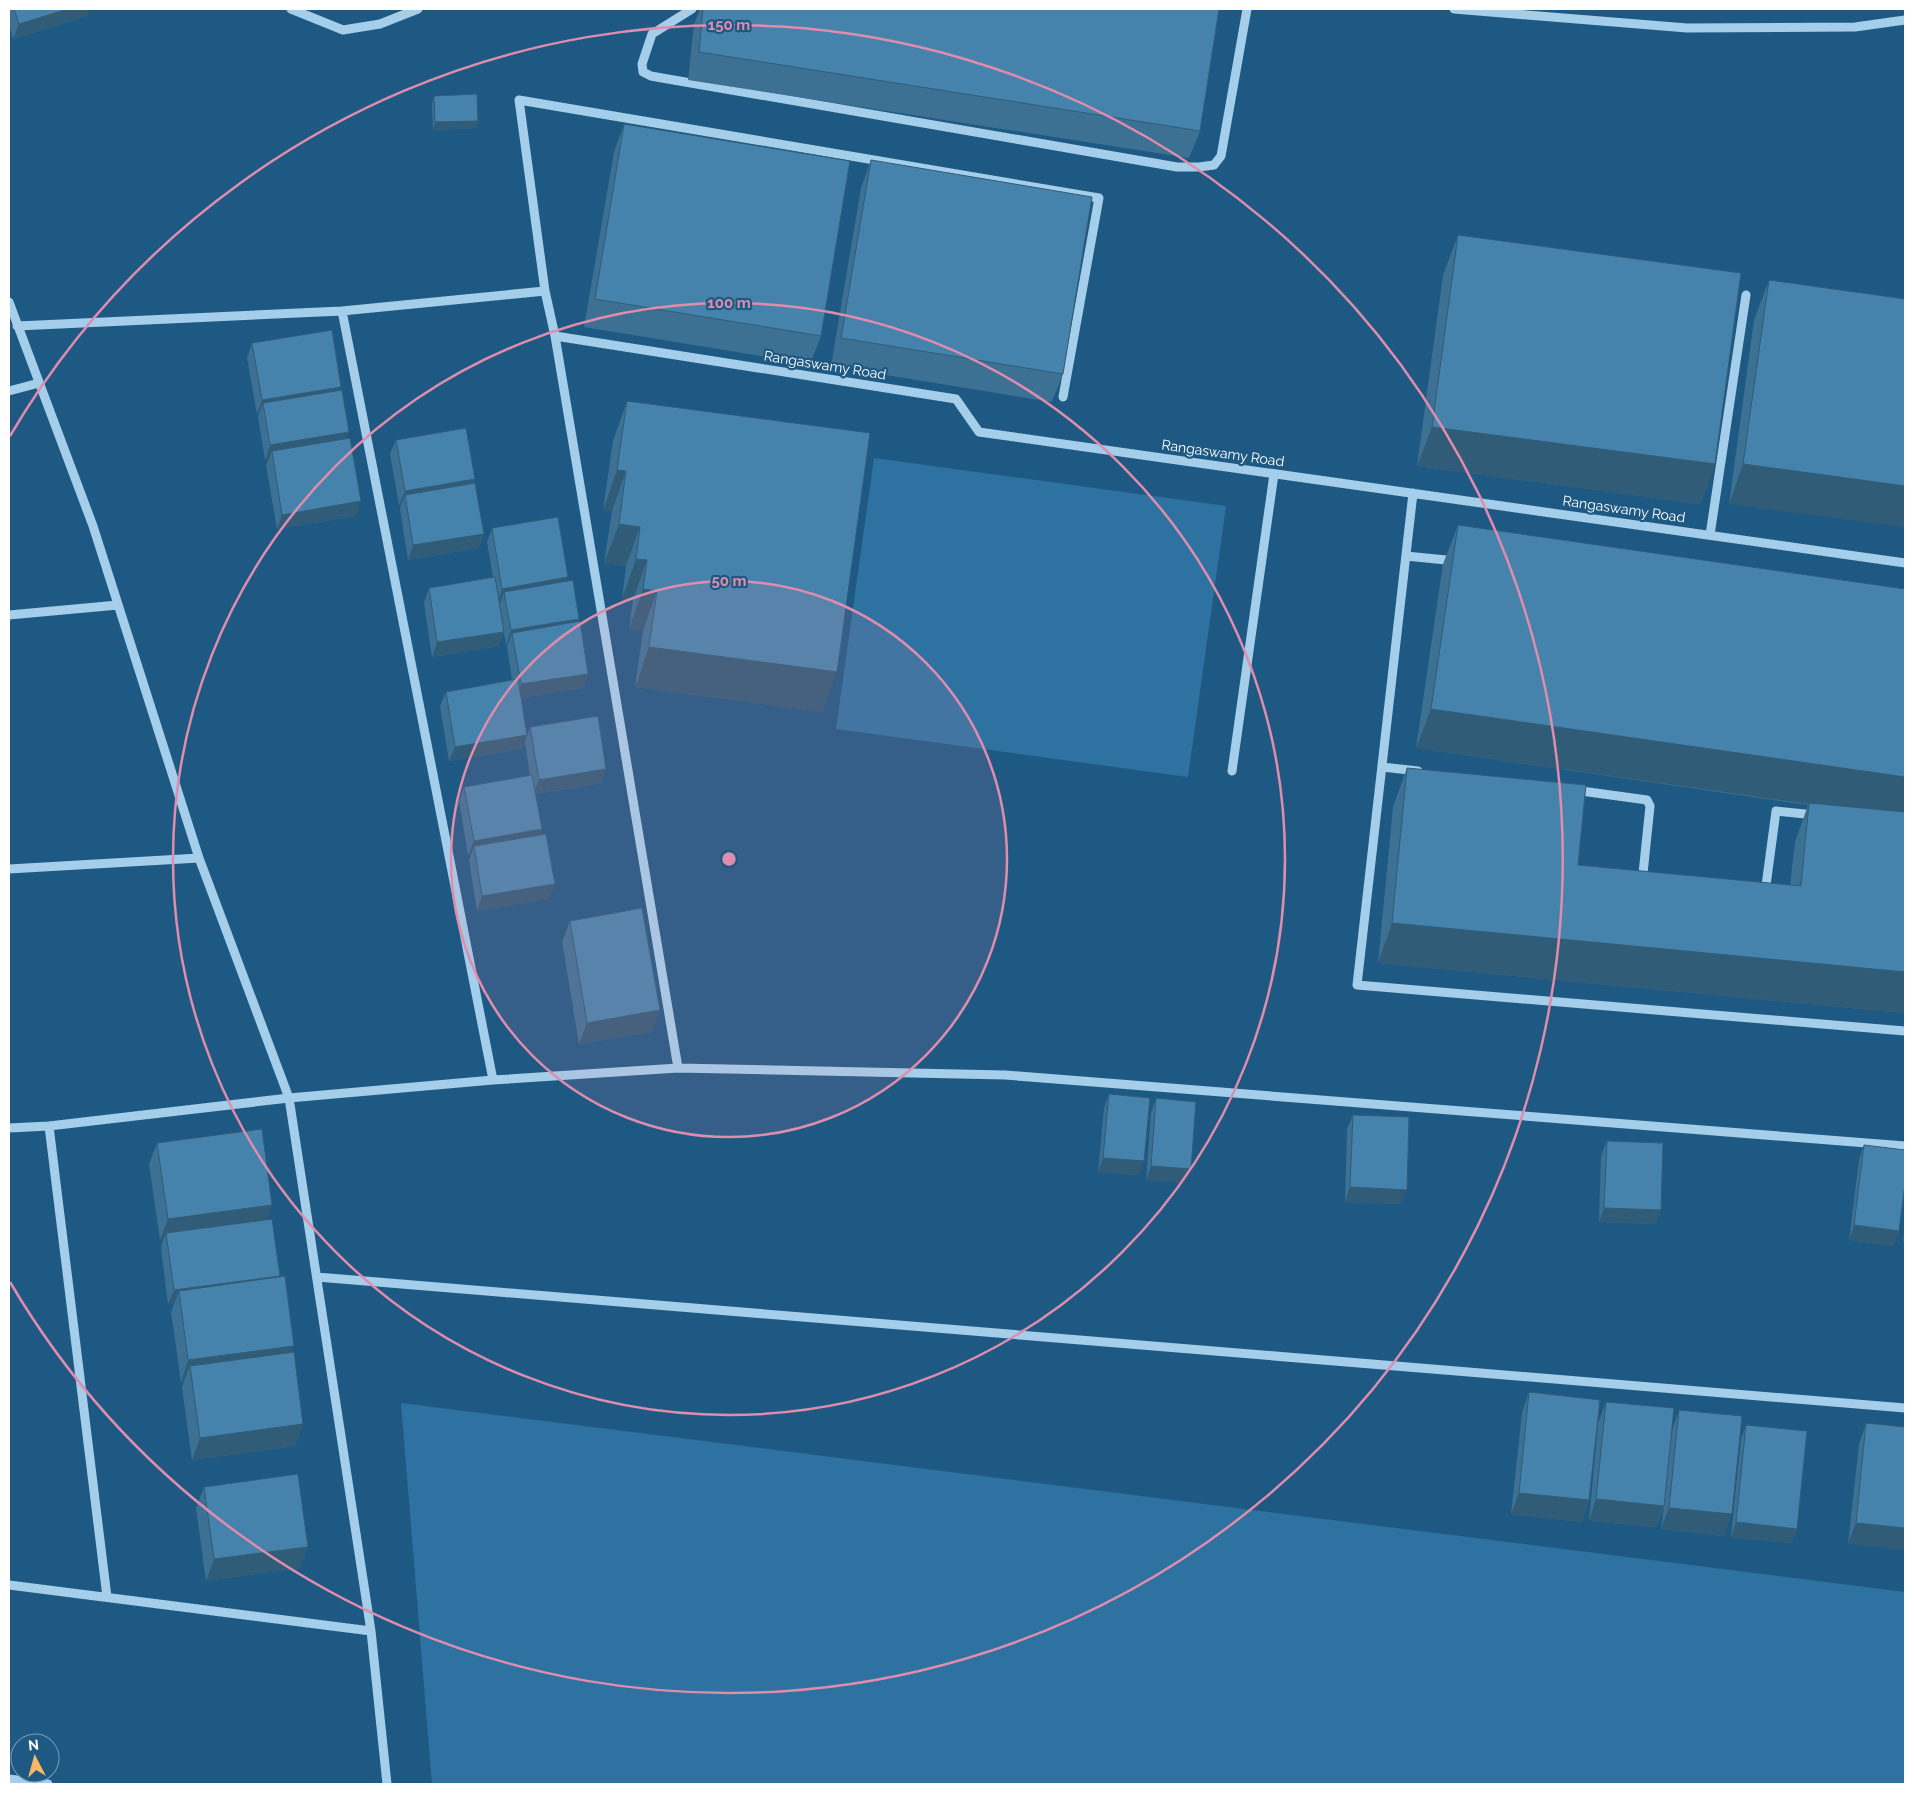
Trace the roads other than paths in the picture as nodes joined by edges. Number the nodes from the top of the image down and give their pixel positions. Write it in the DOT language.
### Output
graph roads {
  1 [pos="291,9"];
  2 [pos="418,9"];
  3 [pos="692,9"];
  4 [pos="1247,9"];
  5 [pos="1454,9"];
  6 [pos="1905,20"];
  7 [pos="546,291"];
  8 [pos="1746,296"];
  9 [pos="9,302"];
  10 [pos="342,311"];
  11 [pos="17,326"];
  12 [pos="555,336"];
  13 [pos="39,383"];
  14 [pos="9,391"];
  15 [pos="1063,397"];
  16 [pos="1274,474"];
  17 [pos="1413,493"];
  18 [pos="1710,535"];
  19 [pos="1406,556"];
  20 [pos="1465,562"];
  21 [pos="1905,562"];
  22 [pos="118,605"];
  23 [pos="9,615"];
  24 [pos="1382,767"];
  25 [pos="1232,771"];
  26 [pos="1430,773"];
  27 [pos="1565,789"];
  28 [pos="1826,816"];
  29 [pos="198,858"];
  30 [pos="9,869"];
  31 [pos="1647,889"];
  32 [pos="1757,901"];
  33 [pos="1905,1031"];
  34 [pos="678,1068"];
  35 [pos="493,1080"];
  36 [pos="289,1098"];
  37 [pos="49,1126"];
  38 [pos="9,1128"];
  39 [pos="1905,1146"];
  40 [pos="316,1276"];
  41 [pos="1905,1408"];
  42 [pos="9,1585"];
  43 [pos="108,1597"];
  44 [pos="371,1631"];
  45 [pos="9,1779"];
  46 [pos="48,1784"];
  47 [pos="387,1784"];
  1 -- 2 [label="street"];
  3 -- 4 [label="street"];
  5 -- 6 [label="street"];
  7 -- 10 [label="street"];
  7 -- 12 [label="street"];
  7 -- 15 [label="street"];
  8 -- 18 [label="street"];
  9 -- 11 [label="street"];
  10 -- 11 [label="street"];
  10 -- 35 [label="street"];
  11 -- 13 [label="street"];
  12 -- 16 [label="street, Rangaswamy Road"];
  12 -- 34 [label="street"];
  13 -- 14 [label="street"];
  13 -- 22 [label="street"];
  16 -- 17 [label="street, Rangaswamy Road"];
  16 -- 25 [label="street"];
  17 -- 18 [label="street, Rangaswamy Road"];
  17 -- 19 [label="street"];
  18 -- 21 [label="street, Rangaswamy Road"];
  19 -- 20 [label="street"];
  19 -- 24 [label="street"];
  22 -- 23 [label="street"];
  22 -- 29 [label="street"];
  24 -- 26 [label="street"];
  24 -- 33 [label="street"];
  27 -- 31 [label="street"];
  28 -- 32 [label="street"];
  29 -- 30 [label="street"];
  29 -- 36 [label="street"];
  34 -- 35 [label="street"];
  34 -- 39 [label="street"];
  35 -- 36 [label="street"];
  36 -- 37 [label="street"];
  36 -- 40 [label="street"];
  37 -- 38 [label="street"];
  37 -- 43 [label="street"];
  40 -- 41 [label="street"];
  40 -- 44 [label="street"];
  42 -- 43 [label="street"];
  43 -- 44 [label="street"];
  44 -- 47 [label="street"];
  45 -- 46 [label="street"];
}
